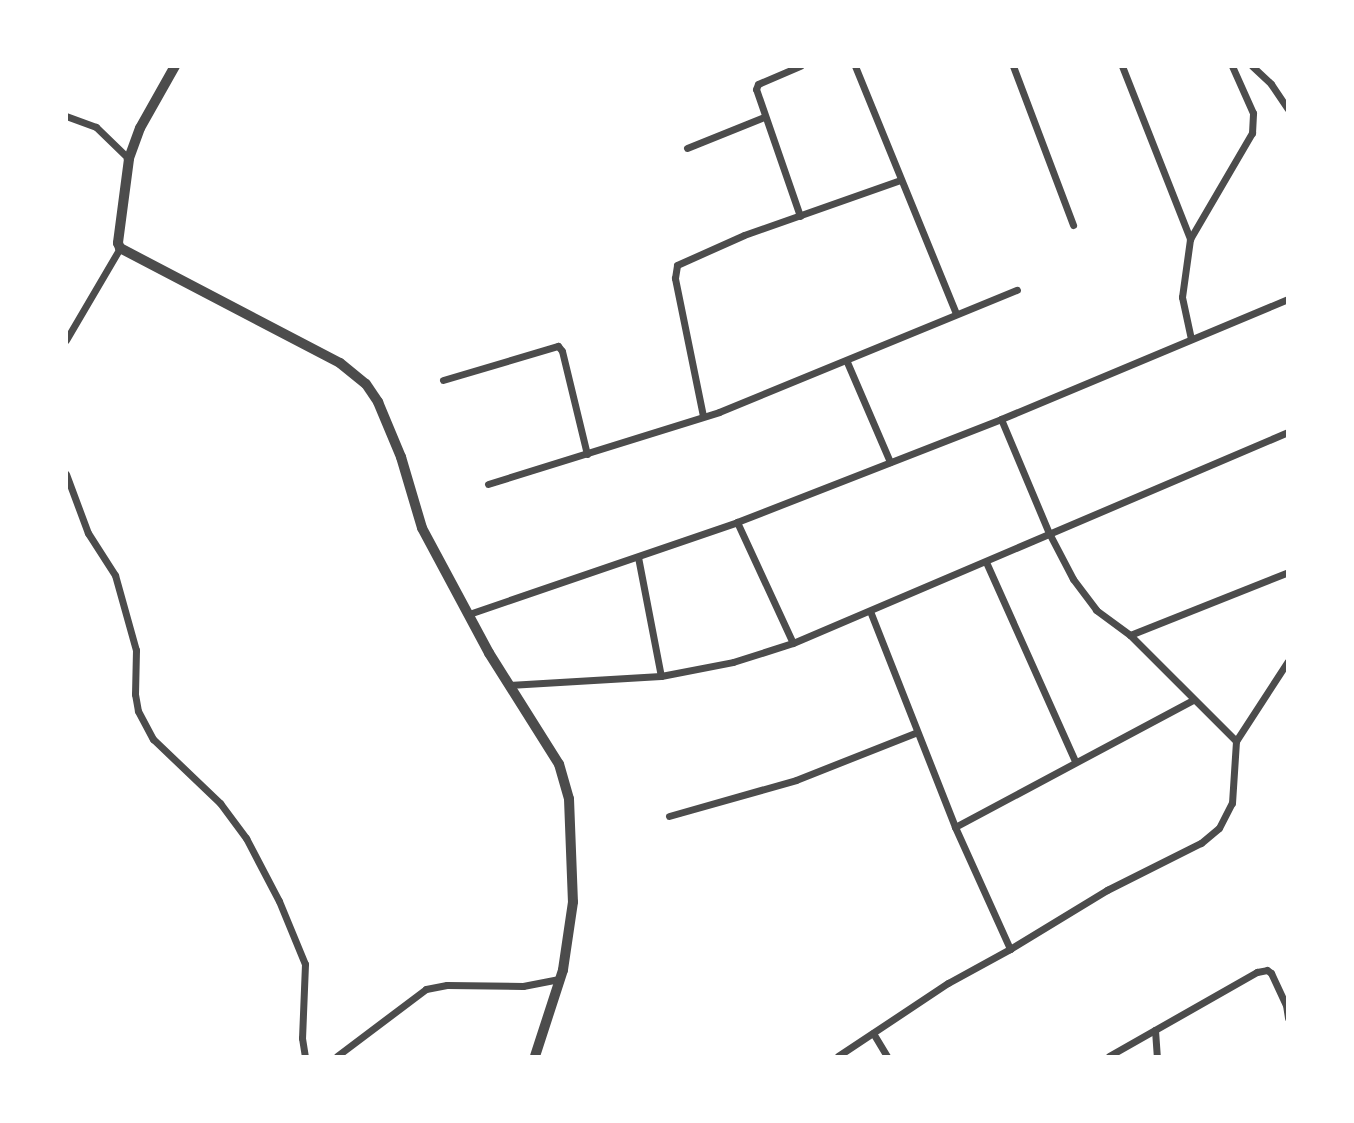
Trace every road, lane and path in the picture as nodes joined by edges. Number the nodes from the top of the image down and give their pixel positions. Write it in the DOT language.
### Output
graph roads {
  1 [pos="175,66"];
  2 [pos="800,66"];
  3 [pos="856,66"];
  4 [pos="1013,66"];
  5 [pos="1122,66"];
  6 [pos="1232,66"];
  7 [pos="1252,66"];
  8 [pos="1287,109"];
  9 [pos="66,116"];
  10 [pos="764,117"];
  11 [pos="687,148"];
  12 [pos="129,159"];
  13 [pos="900,180"];
  14 [pos="800,216"];
  15 [pos="1073,225"];
  16 [pos="1190,239"];
  17 [pos="120,248"];
  18 [pos="1017,290"];
  19 [pos="1287,299"];
  20 [pos="956,314"];
  21 [pos="1191,339"];
  22 [pos="66,340"];
  23 [pos="847,362"];
  24 [pos="443,380"];
  25 [pos="703,416"];
  26 [pos="1001,419"];
  27 [pos="1287,432"];
  28 [pos="587,454"];
  29 [pos="890,462"];
  30 [pos="66,474"];
  31 [pos="488,484"];
  32 [pos="737,522"];
  33 [pos="1049,533"];
  34 [pos="638,557"];
  35 [pos="986,562"];
  36 [pos="1287,572"];
  37 [pos="870,611"];
  38 [pos="468,614"];
  39 [pos="1130,635"];
  40 [pos="793,643"];
  41 [pos="1287,661"];
  42 [pos="661,676"];
  43 [pos="509,685"];
  44 [pos="1193,700"];
  45 [pos="917,732"];
  46 [pos="1236,741"];
  47 [pos="1075,761"];
  48 [pos="668,816"];
  49 [pos="956,827"];
  50 [pos="1010,949"];
  51 [pos="560,979"];
  52 [pos="1287,1018"];
  53 [pos="1155,1030"];
  54 [pos="873,1033"];
  55 [pos="305,1056"];
  56 [pos="337,1056"];
  57 [pos="535,1056"];
  58 [pos="838,1056"];
  59 [pos="887,1056"];
  60 [pos="1108,1056"];
  61 [pos="1157,1056"];
  1 -- 12 [label="street"];
  2 -- 10 [label="street"];
  3 -- 13 [label="street"];
  4 -- 15 [label="street"];
  5 -- 16 [label="street"];
  6 -- 16 [label="street"];
  7 -- 8 [label="street"];
  9 -- 12 [label="street"];
  10 -- 11 [label="street"];
  10 -- 14 [label="street"];
  12 -- 17 [label="street"];
  13 -- 14 [label="street"];
  13 -- 20 [label="street"];
  14 -- 25 [label="street"];
  16 -- 21 [label="street"];
  17 -- 22 [label="street"];
  17 -- 38 [label="street"];
  18 -- 20 [label="street"];
  19 -- 21 [label="street"];
  20 -- 23 [label="street"];
  21 -- 26 [label="street"];
  23 -- 25 [label="street"];
  23 -- 29 [label="street"];
  24 -- 28 [label="street"];
  25 -- 28 [label="street"];
  26 -- 29 [label="street"];
  26 -- 33 [label="street"];
  27 -- 33 [label="street"];
  28 -- 31 [label="street"];
  29 -- 32 [label="street"];
  30 -- 55 [label="street"];
  32 -- 34 [label="street"];
  32 -- 40 [label="street"];
  33 -- 35 [label="street"];
  33 -- 39 [label="street"];
  34 -- 38 [label="street"];
  34 -- 42 [label="street"];
  35 -- 37 [label="street"];
  35 -- 47 [label="street"];
  36 -- 39 [label="street"];
  37 -- 40 [label="street"];
  37 -- 45 [label="street"];
  38 -- 43 [label="street"];
  39 -- 44 [label="street"];
  40 -- 42 [label="street"];
  41 -- 46 [label="street"];
  42 -- 43 [label="street"];
  43 -- 51 [label="street"];
  44 -- 46 [label="street"];
  44 -- 47 [label="street"];
  45 -- 48 [label="street"];
  45 -- 49 [label="street"];
  46 -- 50 [label="street"];
  47 -- 49 [label="street"];
  49 -- 50 [label="street"];
  50 -- 54 [label="street"];
  51 -- 56 [label="street"];
  51 -- 57 [label="street"];
  52 -- 53 [label="street"];
  53 -- 60 [label="street"];
  53 -- 61 [label="street"];
  54 -- 58 [label="street"];
  54 -- 59 [label="street"];
}
